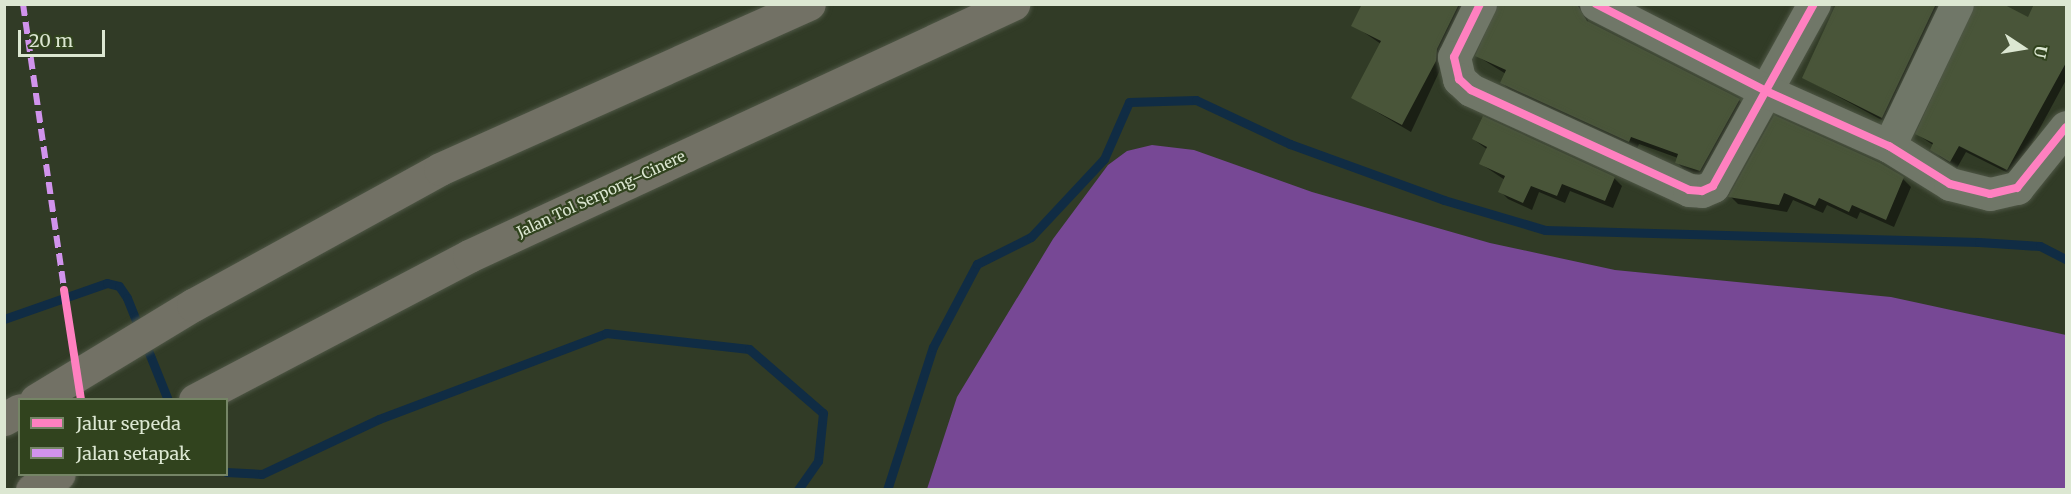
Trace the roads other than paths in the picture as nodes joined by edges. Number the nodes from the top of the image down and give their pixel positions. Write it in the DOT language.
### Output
graph roads {
  1 [pos="809,4"];
  2 [pos="1013,4"];
  3 [pos="1480,4"];
  4 [pos="1596,4"];
  5 [pos="1814,4"];
  6 [pos="1958,4"];
  7 [pos="1768,92"];
  8 [pos="2067,127"];
  9 [pos="1889,146"];
  10 [pos="39,398"];
  11 [pos="199,398"];
  12 [pos="55,476"];
  13 [pos="32,489"];
  1 -- 10 [label="highway"];
  2 -- 11 [label="highway, Jalan Tol Serpong–Cinere"];
  3 -- 7 [label="street"];
  4 -- 7 [label="street"];
  5 -- 7 [label="street"];
  6 -- 9 [label="street"];
  7 -- 9 [label="street"];
  8 -- 9 [label="street"];
  12 -- 13 [label="highway"];
}
